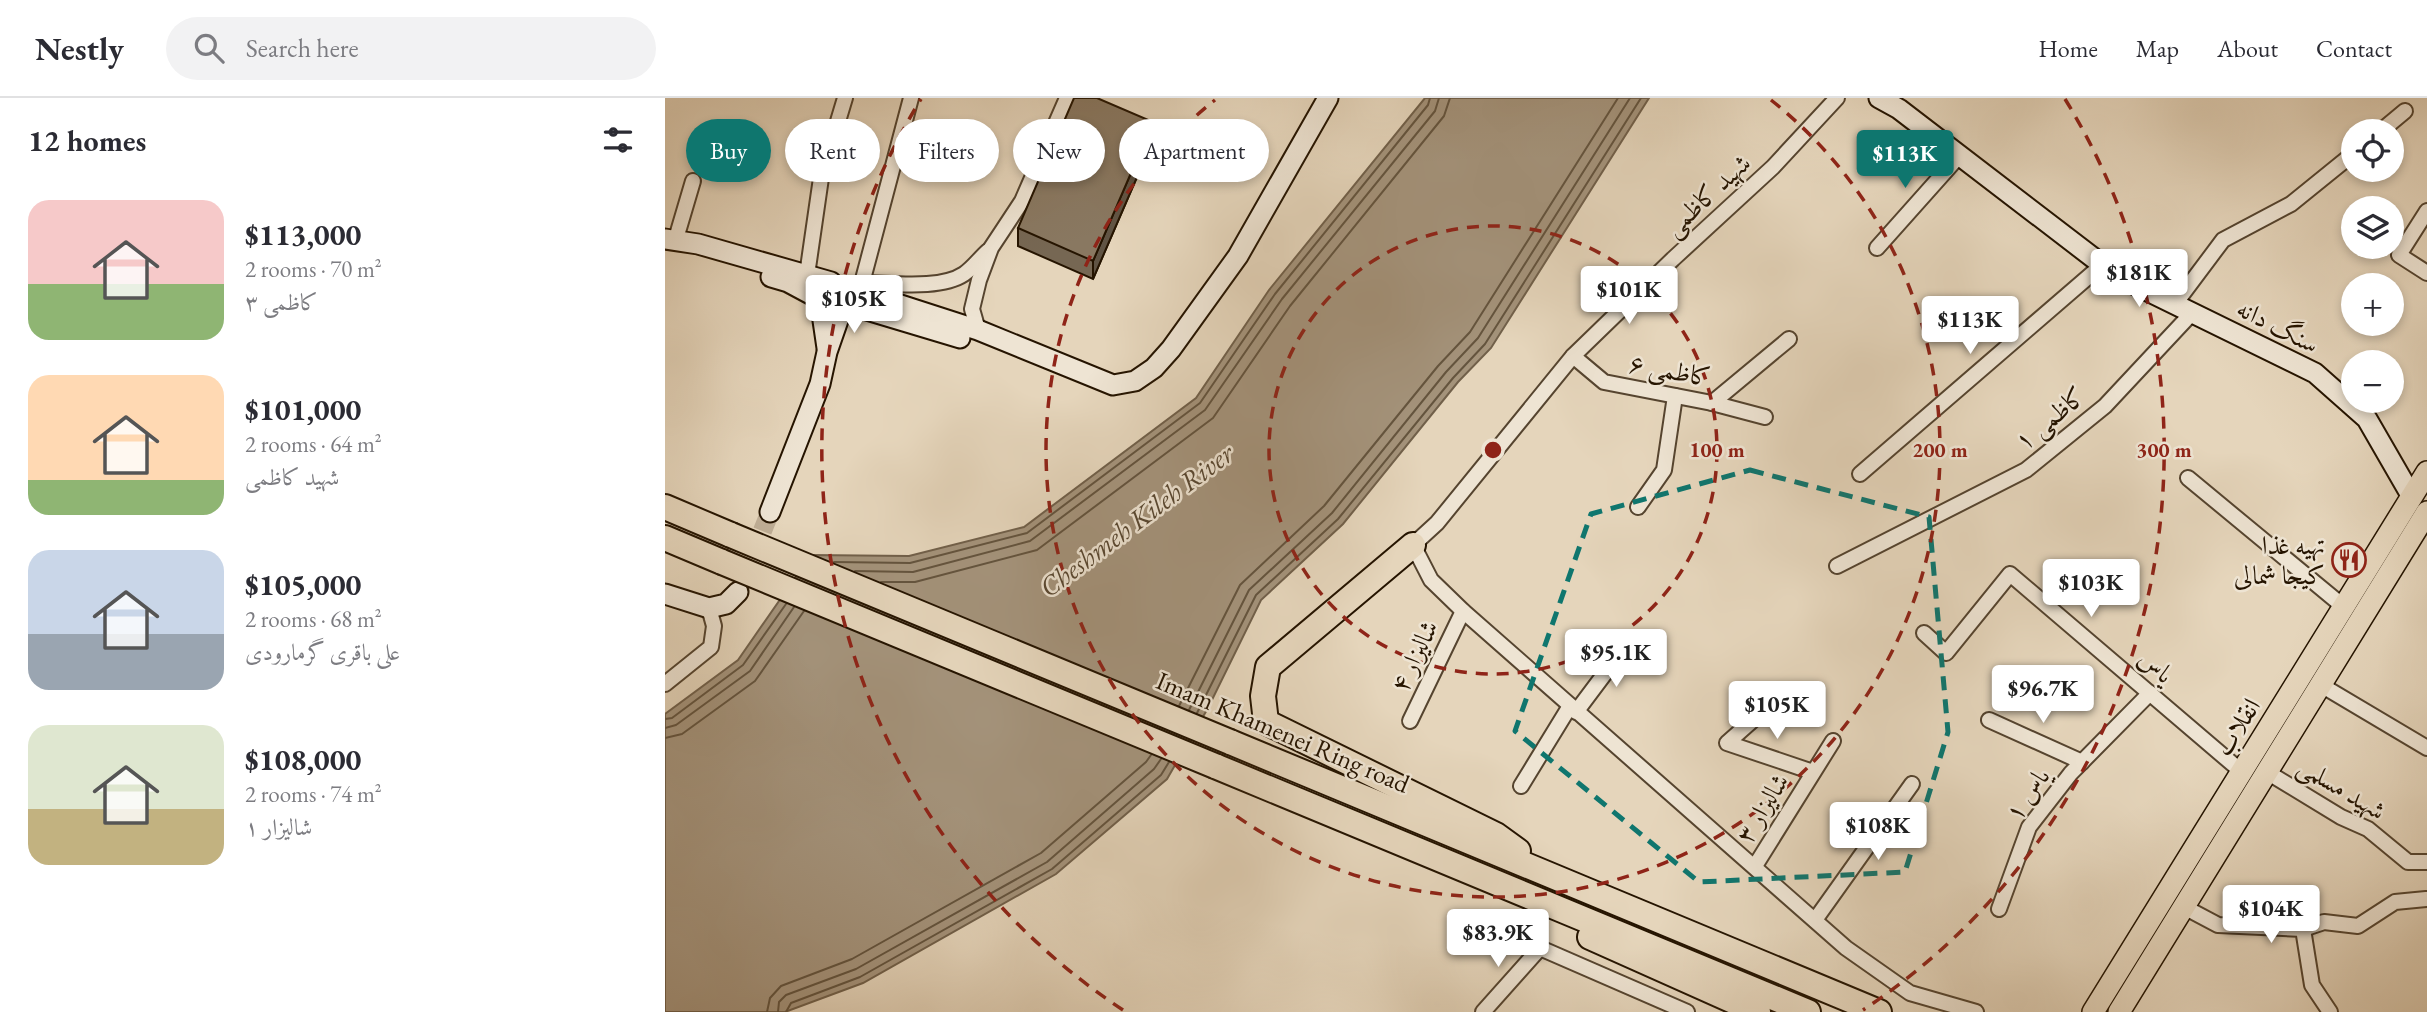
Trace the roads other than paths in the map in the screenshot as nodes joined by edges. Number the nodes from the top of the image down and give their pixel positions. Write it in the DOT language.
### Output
graph roads {
  1 [pos="845,98"];
  2 [pos="911,98"];
  3 [pos="1067,98"];
  4 [pos="1328,98"];
  5 [pos="1837,98"];
  6 [pos="1879,98"];
  7 [pos="1901,104"];
  8 [pos="2405,111"];
  9 [pos="2395,119"];
  10 [pos="1959,156"];
  11 [pos="2341,164"];
  12 [pos="692,182"];
  13 [pos="2427,211"];
  14 [pos="670,241"];
  15 [pos="1877,247"];
  16 [pos="991,248"];
  17 [pos="2102,265"];
  18 [pos="2427,273"];
  19 [pos="807,275"];
  20 [pos="848,292"];
  21 [pos="818,299"];
  22 [pos="2183,309"];
  23 [pos="978,330"];
  24 [pos="1789,339"];
  25 [pos="827,352"];
  26 [pos="1029,353"];
  27 [pos="1573,356"];
  28 [pos="1675,396"];
  29 [pos="1712,403"];
  30 [pos="1765,417"];
  31 [pos="2427,472"];
  32 [pos="1860,474"];
  33 [pos="2188,478"];
  34 [pos="2419,501"];
  35 [pos="665,507"];
  36 [pos="1638,507"];
  37 [pos="770,512"];
  38 [pos="2427,512"];
  39 [pos="665,538"];
  40 [pos="1413,545"];
  41 [pos="1837,566"];
  42 [pos="738,592"];
  43 [pos="665,594"];
  44 [pos="2344,607"];
  45 [pos="709,608"];
  46 [pos="1463,611"];
  47 [pos="1924,633"];
  48 [pos="1636,645"];
  49 [pos="665,684"];
  50 [pos="2321,685"];
  51 [pos="2150,693"];
  52 [pos="1771,704"];
  53 [pos="1573,709"];
  54 [pos="1989,720"];
  55 [pos="1410,721"];
  56 [pos="1833,741"];
  57 [pos="2427,748"];
  58 [pos="2082,762"];
  59 [pos="1814,772"];
  60 [pos="2242,772"];
  61 [pos="2267,772"];
  62 [pos="1912,784"];
  63 [pos="1521,786"];
  64 [pos="1415,849"];
  65 [pos="2427,862"];
  66 [pos="1755,866"];
  67 [pos="1549,875"];
  68 [pos="2426,899"];
  69 [pos="2184,907"];
  70 [pos="1999,909"];
  71 [pos="1815,920"];
  72 [pos="1470,922"];
  73 [pos="2303,929"];
  74 [pos="1540,948"];
  75 [pos="1483,1012"];
  76 [pos="1687,1012"];
  77 [pos="1758,1012"];
  78 [pos="1808,1012"];
  79 [pos="1879,1012"];
  80 [pos="1976,1012"];
  81 [pos="2093,1012"];
  82 [pos="2119,1012"];
  83 [pos="2330,1012"];
  1 -- 19 [label="street"];
  2 -- 20 [label="street"];
  3 -- 16 [label="street"];
  4 -- 26 [label="street"];
  5 -- 27 [label="street, شهید کاظمی"];
  6 -- 7 [label="street, سنگ دانه"];
  7 -- 10 [label="street, سنگ دانه"];
  8 -- 9 [label="street"];
  10 -- 15 [label="street"];
  10 -- 17 [label="street, سنگ دانه"];
  11 -- 22 [label="street, کاظمی ۱"];
  12 -- 14 [label="street"];
  13 -- 18 [label="street"];
  14 -- 19 [label="street"];
  14 -- 21 [label="street"];
  16 -- 20 [label="street"];
  16 -- 23 [label="street"];
  17 -- 22 [label="street, سنگ دانه"];
  17 -- 32 [label="street"];
  19 -- 20 [label="street"];
  20 -- 21 [label="street"];
  20 -- 21 [label="street"];
  20 -- 23 [label="street"];
  20 -- 25 [label="street"];
  20 -- 26 [label="street"];
  21 -- 25 [label="street"];
  22 -- 34 [label="street, سنگ دانه"];
  22 -- 41 [label="street, کاظمی ۱"];
  23 -- 26 [label="street"];
  24 -- 29 [label="street"];
  25 -- 37 [label="street"];
  27 -- 28 [label="street, کاظمی ۶"];
  27 -- 40 [label="street, شهید کاظمی"];
  28 -- 29 [label="street, کاظمی ۶"];
  28 -- 36 [label="street"];
  29 -- 30 [label="street, کاظمی ۶"];
  31 -- 34 [label="main road, انقلاب"];
  33 -- 44 [label="street"];
  34 -- 44 [label="main road, انقلاب"];
  35 -- 67 [label="highway, Imam Khamenei Ring road, bridge"];
  38 -- 50 [label="main road, انقلاب"];
  39 -- 64 [label="highway, bridge"];
  40 -- 46 [label="street"];
  40 -- 67 [label="highway"];
  42 -- 45 [label="street"];
  43 -- 45 [label="street"];
  44 -- 60 [label="main road, انقلاب"];
  45 -- 49 [label="street"];
  46 -- 53 [label="street"];
  46 -- 55 [label="street, شالیزار ۴"];
  47 -- 51 [label="street, یاس"];
  48 -- 53 [label="street"];
  50 -- 57 [label="street"];
  50 -- 61 [label="main road, انقلاب"];
  51 -- 58 [label="street, یاس ۱"];
  51 -- 60 [label="street, یاس"];
  52 -- 59 [label="street"];
  53 -- 63 [label="street"];
  53 -- 66 [label="street"];
  54 -- 58 [label="street"];
  56 -- 59 [label="street, شالیزار ۳"];
  58 -- 70 [label="street, یاس ۱"];
  59 -- 66 [label="street, شالیزار ۳"];
  60 -- 81 [label="main road, انقلاب"];
  61 -- 65 [label="street, شهید مسلمی"];
  61 -- 69 [label="main road, انقلاب"];
  62 -- 71 [label="street"];
  64 -- 77 [label="highway"];
  64 -- 78 [label="highway"];
  66 -- 71 [label="street"];
  67 -- 79 [label="highway, Imam Khamenei Ring road"];
  68 -- 73 [label="street"];
  69 -- 73 [label="street"];
  69 -- 82 [label="main road, انقلاب"];
  71 -- 80 [label="street"];
  72 -- 74 [label="street"];
  73 -- 83 [label="street"];
  74 -- 75 [label="street"];
  74 -- 76 [label="street"];
}
